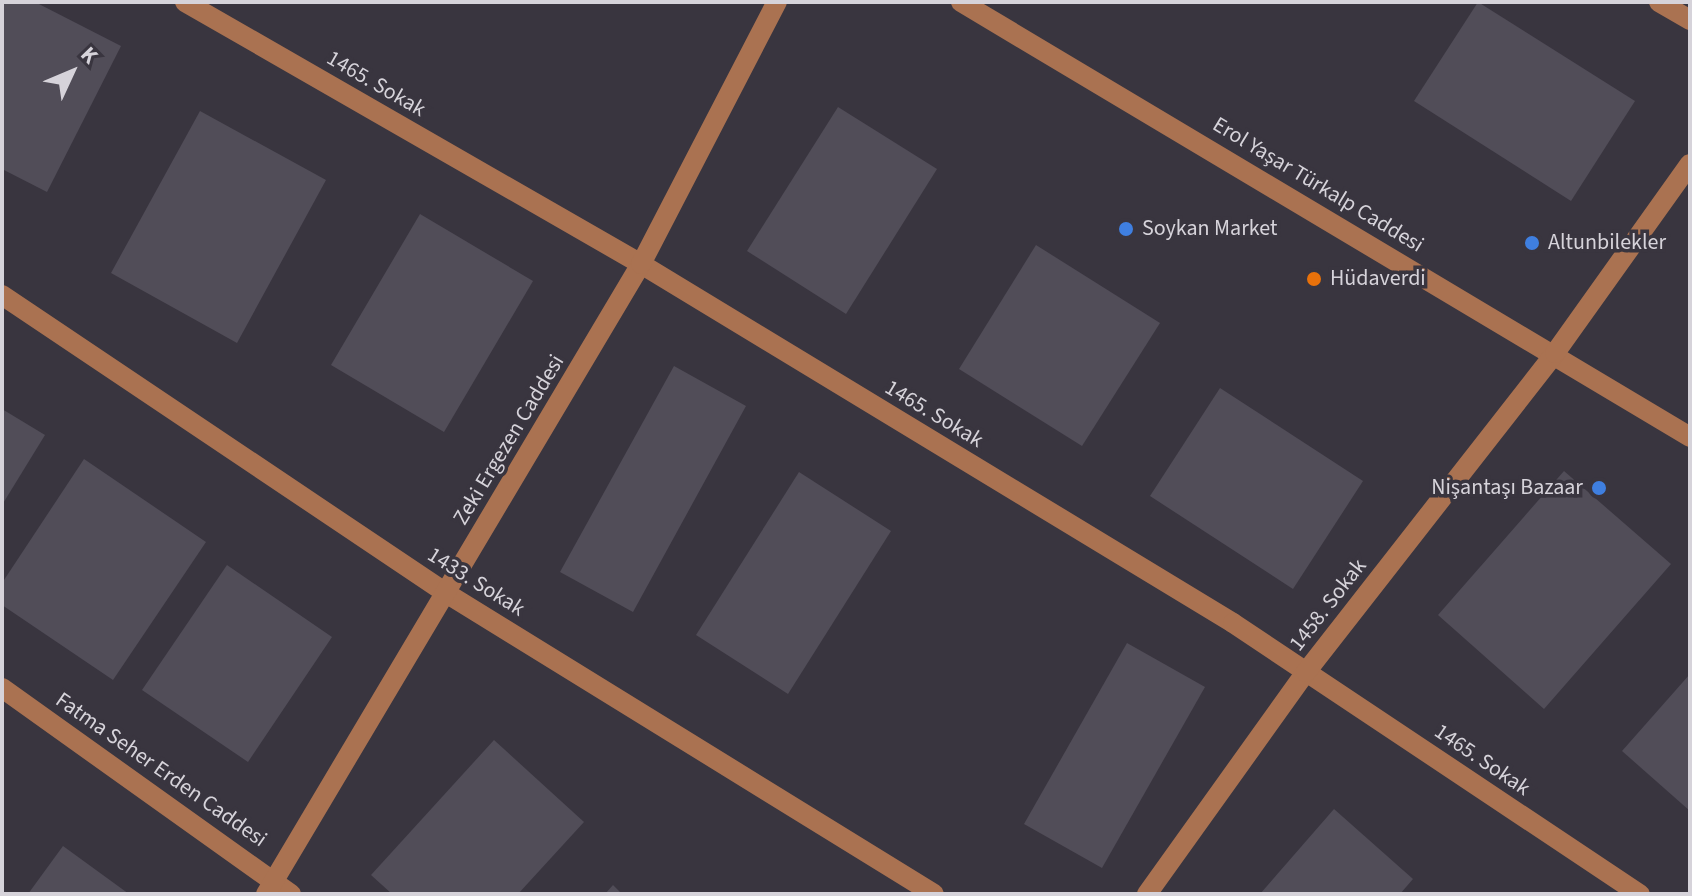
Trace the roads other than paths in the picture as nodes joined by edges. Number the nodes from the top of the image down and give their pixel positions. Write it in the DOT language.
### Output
graph roads {
  1 [pos="185,2"];
  2 [pos="777,2"];
  3 [pos="961,2"];
  4 [pos="1659,2"];
  5 [pos="1690,20"];
  6 [pos="1690,164"];
  7 [pos="641,264"];
  8 [pos="2,295"];
  9 [pos="1555,353"];
  10 [pos="1690,437"];
  11 [pos="446,593"];
  12 [pos="1306,672"];
  13 [pos="2,688"];
  14 [pos="278,890"];
  15 [pos="934,894"];
  16 [pos="1147,894"];
  17 [pos="1640,894"];
  1 -- 7 [label="street, 1465. Sokak"];
  2 -- 7 [label="street, Zeki Ergezen Caddesi"];
  3 -- 9 [label="street, Erol Yaşar Türkalp Caddesi"];
  4 -- 5 [label="street"];
  6 -- 9 [label="street, 1458. Sokak"];
  7 -- 11 [label="street, Zeki Ergezen Caddesi"];
  7 -- 12 [label="street, 1465. Sokak"];
  8 -- 11 [label="street, 1433. Sokak"];
  9 -- 10 [label="street, Erol Yaşar Türkalp Caddesi"];
  9 -- 12 [label="street, 1458. Sokak"];
  11 -- 14 [label="street, Zeki Ergezen Caddesi"];
  11 -- 15 [label="street, 1433. Sokak"];
  12 -- 16 [label="street, 1458. Sokak"];
  12 -- 17 [label="street, 1465. Sokak"];
  13 -- 14 [label="street, Fatma Seher Erden Caddesi"];
}
